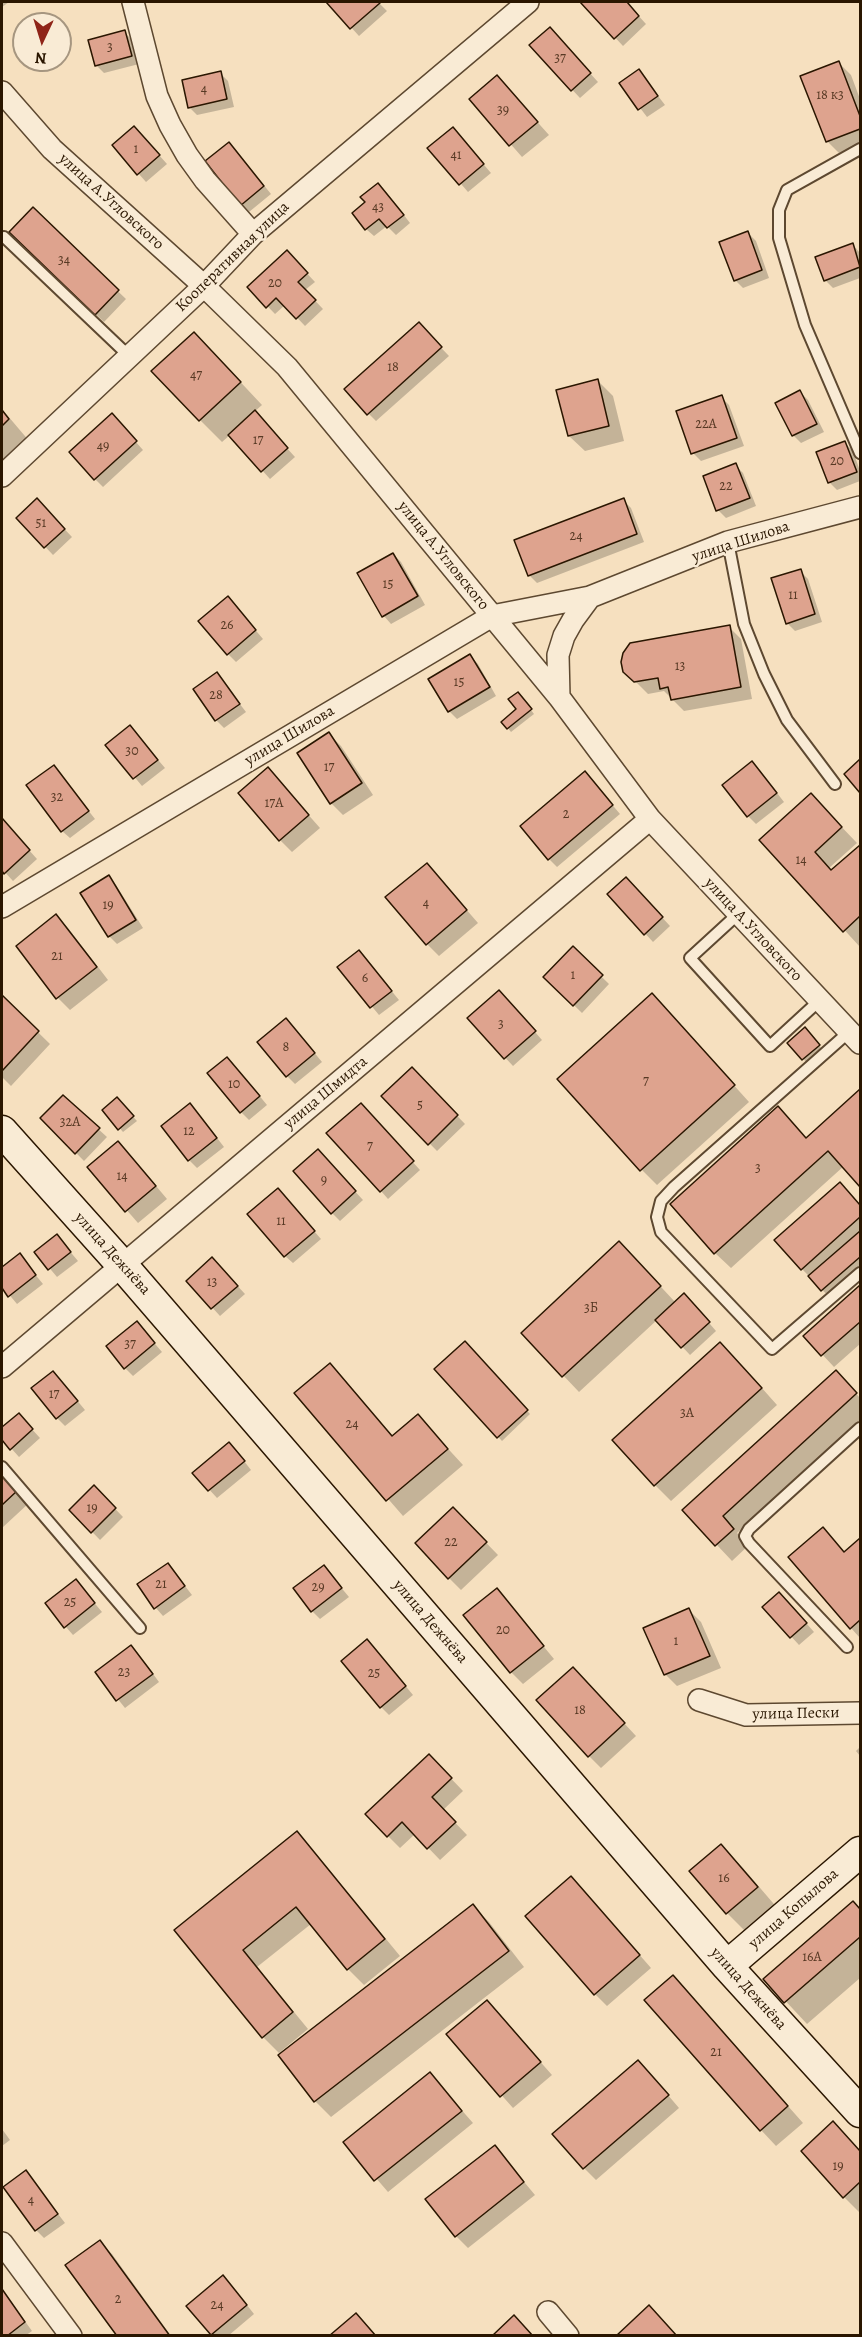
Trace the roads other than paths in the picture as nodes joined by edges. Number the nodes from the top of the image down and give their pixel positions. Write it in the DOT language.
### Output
graph roads {
  1 [pos="133,2"];
  2 [pos="528,2"];
  3 [pos="2,92"];
  4 [pos="861,148"];
  5 [pos="253,234"];
  6 [pos="4,237"];
  7 [pos="204,286"];
  8 [pos="129,356"];
  9 [pos="861,453"];
  10 [pos="2,476"];
  11 [pos="861,507"];
  12 [pos="728,542"];
  13 [pos="590,597"];
  14 [pos="492,616"];
  15 [pos="559,698"];
  16 [pos="836,784"];
  17 [pos="650,819"];
  18 [pos="2,907"];
  19 [pos="738,914"];
  20 [pos="820,1000"];
  21 [pos="855,1037"];
  22 [pos="2,1131"];
  23 [pos="122,1265"];
  24 [pos="861,1273"];
  25 [pos="2,1367"];
  26 [pos="861,1428"];
  27 [pos="2,1467"];
  28 [pos="140,1628"];
  29 [pos="847,1647"];
  30 [pos="699,1700"];
  31 [pos="861,1713"];
  32 [pos="861,1852"];
  33 [pos="727,1966"];
  34 [pos="861,2112"];
  35 [pos="2,2243"];
  36 [pos="548,2312"];
  37 [pos="71,2336"];
  38 [pos="568,2336"];
  1 -- 5 [label="street"];
  2 -- 5 [label="street, Кооперативная улица"];
  3 -- 7 [label="street, улица А.Угловского"];
  4 -- 9 [label="lane"];
  5 -- 7 [label="street, Кооперативная улица"];
  6 -- 8 [label="lane"];
  7 -- 8 [label="street, Кооперативная улица"];
  7 -- 14 [label="street, улица А.Угловского"];
  8 -- 10 [label="street, Кооперативная улица"];
  11 -- 12 [label="street, улица Шилова"];
  12 -- 13 [label="street, улица Шилова"];
  12 -- 16 [label="lane"];
  13 -- 14 [label="street, улица Шилова"];
  13 -- 15 [label="street"];
  14 -- 15 [label="street, улица А.Угловского"];
  14 -- 18 [label="street, улица Шилова"];
  15 -- 17 [label="street, улица А.Угловского"];
  17 -- 19 [label="street, улица А.Угловского"];
  17 -- 23 [label="street, улица Шмидта"];
  19 -- 20 [label="street, улица А.Угловского"];
  19 -- 20 [label="lane"];
  20 -- 21 [label="street, улица А.Угловского"];
  21 -- 24 [label="lane"];
  22 -- 23 [label="main road, улица Дежнёва"];
  23 -- 25 [label="street, улица Шмидта"];
  23 -- 33 [label="main road, улица Дежнёва"];
  26 -- 29 [label="lane"];
  27 -- 28 [label="lane"];
  30 -- 31 [label="street, улица Пески"];
  32 -- 33 [label="main road, улица Копылова"];
  33 -- 34 [label="main road, улица Дежнёва"];
  35 -- 37 [label="street"];
  36 -- 38 [label="street"];
}
